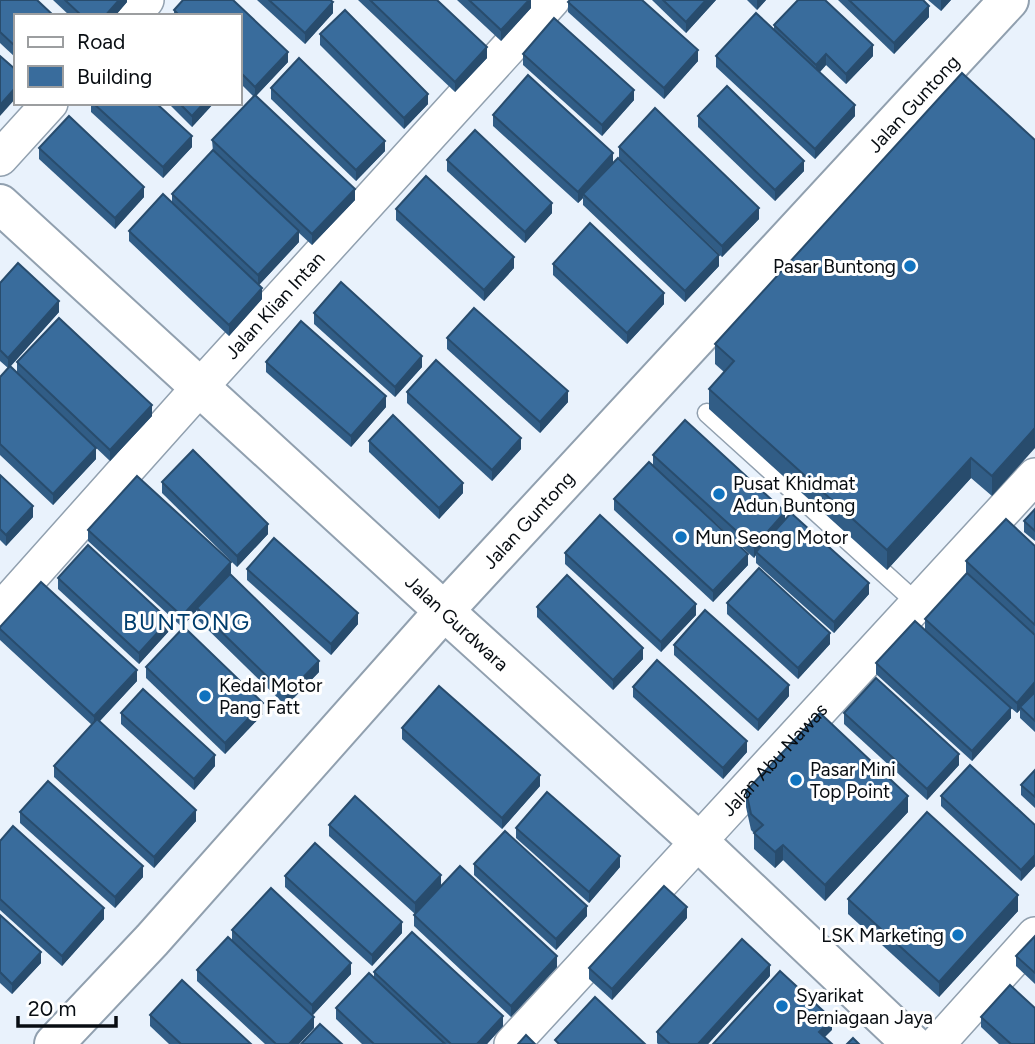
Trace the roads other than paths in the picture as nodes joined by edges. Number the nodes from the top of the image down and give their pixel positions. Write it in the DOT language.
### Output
graph roads {
  1 [pos="146,0"];
  2 [pos="552,0"];
  3 [pos="1009,0"];
  4 [pos="134,14"];
  5 [pos="48,105"];
  6 [pos="0,158"];
  7 [pos="0,204"];
  8 [pos="200,387"];
  9 [pos="707,413"];
  10 [pos="1035,476"];
  11 [pos="918,604"];
  12 [pos="0,611"];
  13 [pos="444,611"];
  14 [pos="699,842"];
  15 [pos="1035,935"];
  16 [pos="54,1044"];
  17 [pos="512,1044"];
  18 [pos="912,1044"];
  19 [pos="937,1044"];
  1 -- 4 [label="street"];
  2 -- 8 [label="street, Jalan Klian Intan"];
  3 -- 13 [label="street, Jalan Guntong"];
  5 -- 6 [label="street"];
  7 -- 8 [label="street, Jalan Gurdwara"];
  8 -- 12 [label="street, Jalan Klian Intan"];
  8 -- 13 [label="street, Jalan Gurdwara"];
  9 -- 11 [label="lane"];
  10 -- 11 [label="street, Jalan Abu Nawas"];
  11 -- 14 [label="street, Jalan Abu Nawas"];
  13 -- 14 [label="street, Jalan Gurdwara"];
  13 -- 16 [label="street, Jalan Guntong"];
  14 -- 17 [label="street, Jalan Abu Nawas"];
  14 -- 18 [label="street, Jalan Gurdwara"];
  15 -- 19 [label="street"];
}
